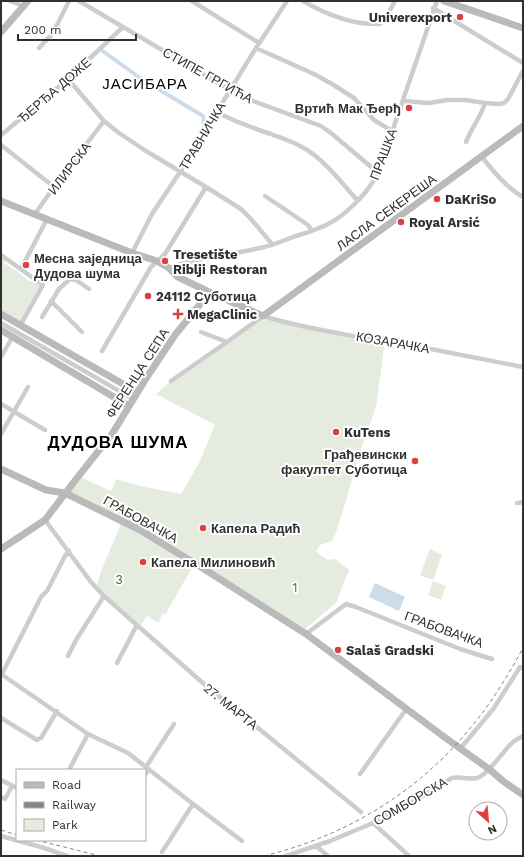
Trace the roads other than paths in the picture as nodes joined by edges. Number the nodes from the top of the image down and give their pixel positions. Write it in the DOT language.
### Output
graph roads {
  1 [pos="10,1"];
  2 [pos="70,1"];
  3 [pos="79,1"];
  4 [pos="192,1"];
  5 [pos="287,1"];
  6 [pos="303,1"];
  7 [pos="395,1"];
  8 [pos="437,1"];
  9 [pos="444,1"];
  10 [pos="25,4"];
  11 [pos="434,8"];
  12 [pos="123,27"];
  13 [pos="523,28"];
  14 [pos="1,32"];
  15 [pos="257,45"];
  16 [pos="39,48"];
  17 [pos="523,63"];
  18 [pos="523,71"];
  19 [pos="68,79"];
  20 [pos="230,90"];
  21 [pos="403,101"];
  22 [pos="485,103"];
  23 [pos="216,112"];
  24 [pos="104,122"];
  25 [pos="523,126"];
  26 [pos="392,131"];
  27 [pos="1,135"];
  28 [pos="466,142"];
  29 [pos="1,145"];
  30 [pos="482,157"];
  31 [pos="180,172"];
  32 [pos="377,172"];
  33 [pos="54,187"];
  34 [pos="206,187"];
  35 [pos="265,196"];
  36 [pos="523,197"];
  37 [pos="357,200"];
  38 [pos="1,201"];
  39 [pos="35,214"];
  40 [pos="47,219"];
  41 [pos="312,231"];
  42 [pos="272,244"];
  43 [pos="132,253"];
  44 [pos="1,255"];
  45 [pos="158,261"];
  46 [pos="20,268"];
  47 [pos="169,268"];
  48 [pos="89,289"];
  49 [pos="207,291"];
  50 [pos="51,301"];
  51 [pos="1,314"];
  52 [pos="263,316"];
  53 [pos="42,318"];
  54 [pos="1,323"];
  55 [pos="20,325"];
  56 [pos="1,330"];
  57 [pos="82,332"];
  58 [pos="201,332"];
  59 [pos="14,334"];
  60 [pos="227,342"];
  61 [pos="102,351"];
  62 [pos="1,357"];
  63 [pos="523,367"];
  64 [pos="171,381"];
  65 [pos="28,387"];
  66 [pos="137,392"];
  67 [pos="131,402"];
  68 [pos="1,404"];
  69 [pos="14,412"];
  70 [pos="45,430"];
  71 [pos="1,434"];
  72 [pos="1,468"];
  73 [pos="65,493"];
  74 [pos="517,502"];
  75 [pos="523,502"];
  76 [pos="45,520"];
  77 [pos="1,549"];
  78 [pos="68,552"];
  79 [pos="104,596"];
  80 [pos="137,625"];
  81 [pos="306,634"];
  82 [pos="68,656"];
  83 [pos="492,659"];
  84 [pos="117,663"];
  85 [pos="523,668"];
  86 [pos="2,674"];
  87 [pos="407,708"];
  88 [pos="56,711"];
  89 [pos="1,718"];
  90 [pos="174,724"];
  91 [pos="88,734"];
  92 [pos="523,736"];
  93 [pos="460,749"];
  94 [pos="147,768"];
  95 [pos="70,769"];
  96 [pos="489,769"];
  97 [pos="146,772"];
  98 [pos="360,774"];
  99 [pos="1,780"];
  100 [pos="12,786"];
  101 [pos="16,788"];
  102 [pos="523,795"];
  103 [pos="1,797"];
  104 [pos="192,804"];
  105 [pos="361,812"];
  106 [pos="372,823"];
  107 [pos="1,836"];
  108 [pos="16,840"];
  109 [pos="20,841"];
  110 [pos="242,841"];
  111 [pos="316,846"];
  112 [pos="162,852"];
  113 [pos="298,854"];
  114 [pos="68,856"];
  115 [pos="286,856"];
  116 [pos="328,856"];
  117 [pos="410,856"];
  1 -- 10 [label="street"];
  2 -- 16 [label="street"];
  3 -- 12 [label="street, СТИПЕ ГРГИЋА"];
  4 -- 15 [label="street"];
  5 -- 15 [label="street, ТРАВНИЧКА"];
  6 -- 7 [label="street"];
  8 -- 11 [label="street, ПРАШКА"];
  9 -- 13 [label="street"];
  10 -- 14 [label="street"];
  11 -- 17 [label="street"];
  11 -- 21 [label="street, ПРАШКА"];
  12 -- 19 [label="street, ЂЕРЂА ДОЖЕ"];
  12 -- 20 [label="street, СТИПЕ ГРГИЋА"];
  15 -- 20 [label="street, ТРАВНИЧКА"];
  15 -- 26 [label="street"];
  18 -- 22 [label="street"];
  19 -- 24 [label="street"];
  19 -- 27 [label="street, ЂЕРЂА ДОЖЕ"];
  20 -- 23 [label="street, ТРАВНИЧКА"];
  20 -- 32 [label="street, СТИПЕ ГРГИЋА"];
  21 -- 22 [label="street"];
  21 -- 26 [label="street, ПРАШКА"];
  22 -- 28 [label="street"];
  23 -- 31 [label="street, ТРАВНИЧКА"];
  23 -- 37 [label="street"];
  24 -- 31 [label="street"];
  24 -- 33 [label="street, ИЛИРСКА"];
  25 -- 30 [label="street, ЛАСЛА СЕКЕРЕША"];
  26 -- 32 [label="street, ПРАШКА"];
  29 -- 33 [label="street"];
  30 -- 36 [label="street"];
  30 -- 52 [label="street, ЛАСЛА СЕКЕРЕША"];
  31 -- 34 [label="street"];
  31 -- 43 [label="street, ТРАВНИЧКА"];
  32 -- 37 [label="street, ПРАШКА"];
  33 -- 39 [label="street, ИЛИРСКА"];
  34 -- 42 [label="street"];
  34 -- 45 [label="street"];
  35 -- 41 [label="street"];
  37 -- 41 [label="street, ПРАШКА"];
  38 -- 39 [label="street"];
  39 -- 40 [label="street"];
  40 -- 43 [label="street"];
  40 -- 46 [label="street"];
  41 -- 42 [label="street, ПРАШКА"];
  42 -- 47 [label="street, ПРАШКА"];
  43 -- 45 [label="street"];
  44 -- 46 [label="street"];
  45 -- 47 [label="street"];
  45 -- 61 [label="street"];
  46 -- 55 [label="street"];
  47 -- 49 [label="street"];
  48 -- 50 [label="street"];
  49 -- 52 [label="street"];
  49 -- 66 [label="street, ФЕРЕНЦА СЕПА"];
  50 -- 53 [label="street"];
  50 -- 57 [label="street"];
  51 -- 55 [label="street"];
  52 -- 60 [label="street"];
  52 -- 63 [label="street, КОЗАРАЧКА"];
  54 -- 59 [label="street"];
  55 -- 59 [label="street"];
  55 -- 66 [label="street"];
  56 -- 59 [label="street"];
  58 -- 60 [label="street"];
  59 -- 62 [label="street"];
  59 -- 67 [label="street"];
  60 -- 64 [label="street"];
  65 -- 69 [label="street"];
  66 -- 67 [label="street, ФЕРЕНЦА СЕПА"];
  67 -- 73 [label="street, ФЕРЕНЦА СЕПА"];
  68 -- 69 [label="street"];
  69 -- 70 [label="street"];
  69 -- 71 [label="street"];
  72 -- 73 [label="street, ГРАБОВАЧКА"];
  73 -- 76 [label="street, ФЕРЕНЦА СЕПА"];
  73 -- 81 [label="street, ГРАБОВАЧКА"];
  74 -- 75 [label="street"];
  76 -- 77 [label="street, ФЕРЕНЦА СЕПА"];
  76 -- 78 [label="street, 27. МАРТА"];
  78 -- 79 [label="street, 27. МАРТА"];
  78 -- 86 [label="street"];
  79 -- 80 [label="street, 27. МАРТА"];
  79 -- 82 [label="street"];
  80 -- 84 [label="street"];
  80 -- 105 [label="street, 27. МАРТА"];
  81 -- 83 [label="street, ГРАБОВАЧКА"];
  81 -- 87 [label="street, ГРАБОВАЧКА"];
  85 -- 93 [label="street"];
  86 -- 88 [label="street"];
  87 -- 93 [label="street, ГРАБОВАЧКА"];
  87 -- 98 [label="street"];
  88 -- 89 [label="street"];
  88 -- 91 [label="street"];
  90 -- 94 [label="street"];
  91 -- 94 [label="street"];
  91 -- 95 [label="street"];
  92 -- 96 [label="street, СОМБОРСКА"];
  93 -- 96 [label="street, ГРАБОВАЧКА"];
  94 -- 97 [label="street"];
  94 -- 104 [label="street"];
  96 -- 102 [label="street, ГРАБОВАЧКА"];
  96 -- 106 [label="street, СОМБОРСКА"];
  99 -- 100 [label="street"];
  100 -- 101 [label="street"];
  100 -- 103 [label="street"];
  104 -- 110 [label="street"];
  104 -- 112 [label="street"];
  106 -- 111 [label="street, СОМБОРСКА"];
  106 -- 117 [label="street"];
  107 -- 108 [label="street"];
  109 -- 114 [label="street"];
  111 -- 113 [label="street, СОМБОРСКА"];
  111 -- 116 [label="street"];
  113 -- 115 [label="street, СОМБОРСКА"];
}
